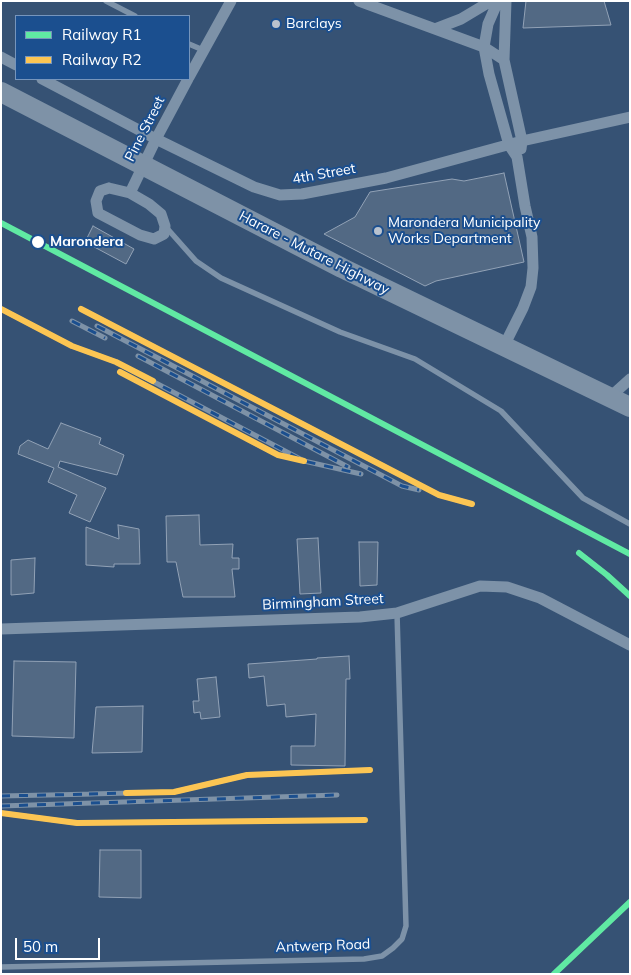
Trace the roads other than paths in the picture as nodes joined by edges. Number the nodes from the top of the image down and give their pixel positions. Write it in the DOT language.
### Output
graph roads {
  1 [pos="106,1"];
  2 [pos="231,1"];
  3 [pos="359,1"];
  4 [pos="491,1"];
  5 [pos="498,1"];
  6 [pos="506,1"];
  7 [pos="133,15"];
  8 [pos="435,28"];
  9 [pos="190,44"];
  10 [pos="484,47"];
  11 [pos="203,50"];
  12 [pos="1,57"];
  13 [pos="504,60"];
  14 [pos="15,64"];
  15 [pos="190,74"];
  16 [pos="44,80"];
  17 [pos="187,80"];
  18 [pos="1,92"];
  19 [pos="630,117"];
  20 [pos="156,139"];
  21 [pos="522,141"];
  22 [pos="509,144"];
  23 [pos="517,157"];
  24 [pos="143,165"];
  25 [pos="130,193"];
  26 [pos="166,226"];
  27 [pos="504,346"];
  28 [pos="630,379"];
  29 [pos="609,398"];
  30 [pos="630,408"];
  31 [pos="630,524"];
  32 [pos="397,613"];
  33 [pos="1,630"];
  34 [pos="630,645"];
  35 [pos="1,967"];
  1 -- 7 [label="lane"];
  2 -- 11 [label="street, Pine Street"];
  3 -- 8 [label="street"];
  4 -- 8 [label="street"];
  5 -- 10 [label="street"];
  6 -- 13 [label="street"];
  8 -- 10 [label="street"];
  9 -- 11 [label="lane"];
  10 -- 13 [label="street"];
  10 -- 22 [label="street"];
  11 -- 15 [label="street, Pine Street"];
  12 -- 14 [label="street"];
  13 -- 21 [label="street"];
  16 -- 20 [label="street, 4th Street"];
  17 -- 20 [label="street, Pine Street"];
  18 -- 24 [label="highway, Harare - Mutare Highway"];
  19 -- 21 [label="street, 4th Street"];
  20 -- 22 [label="street, 4th Street"];
  20 -- 24 [label="street, Pine Street"];
  21 -- 22 [label="street, 4th Street"];
  21 -- 23 [label="street"];
  22 -- 23 [label="street"];
  23 -- 27 [label="street"];
  24 -- 25 [label="street, Pine Street"];
  24 -- 27 [label="highway, Harare - Mutare Highway"];
  25 -- 26 [label="street"];
  25 -- 26 [label="street"];
  26 -- 31 [label="lane"];
  27 -- 29 [label="highway, Harare - Mutare Highway"];
  28 -- 29 [label="street"];
  29 -- 30 [label="highway, Harare - Mutare Highway"];
  32 -- 33 [label="street, Birmingham Street"];
  32 -- 34 [label="street, Birmingham Street"];
  32 -- 35 [label="lane, Antwerp Road"];
}
